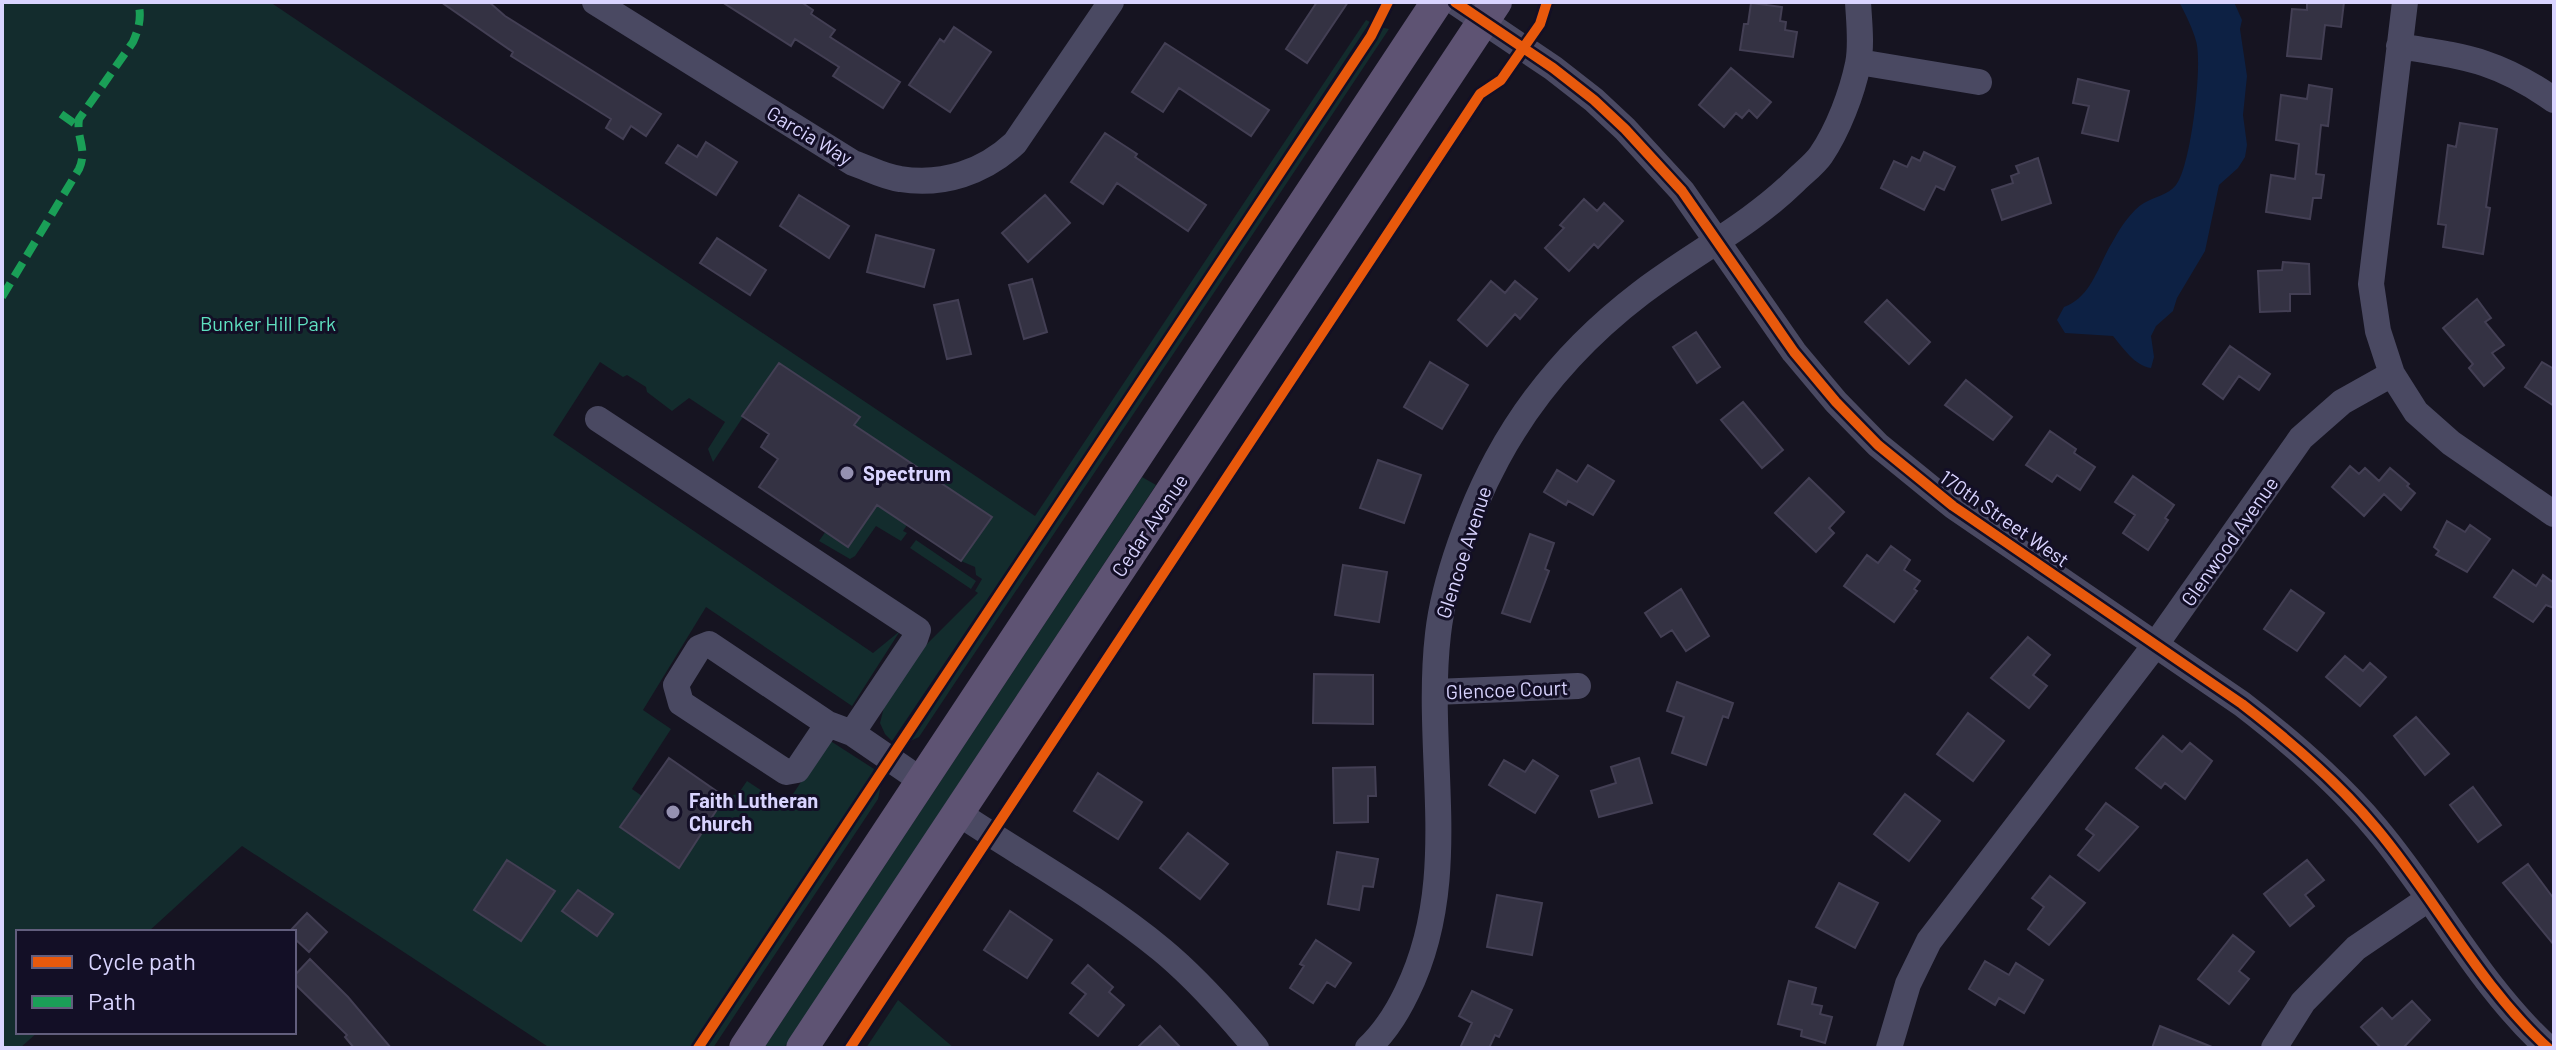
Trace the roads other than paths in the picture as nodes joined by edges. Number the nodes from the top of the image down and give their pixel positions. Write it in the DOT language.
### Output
graph roads {
  1 [pos="595,2"];
  2 [pos="1111,2"];
  3 [pos="1437,2"];
  4 [pos="1455,2"];
  5 [pos="1858,2"];
  6 [pos="2405,2"];
  7 [pos="1490,11"];
  8 [pos="2399,46"];
  9 [pos="1859,62"];
  10 [pos="1979,82"];
  11 [pos="2554,100"];
  12 [pos="1717,243"];
  13 [pos="2392,374"];
  14 [pos="598,419"];
  15 [pos="2554,514"];
  16 [pos="2156,644"];
  17 [pos="1578,686"];
  18 [pos="1435,692"];
  19 [pos="840,728"];
  20 [pos="922,781"];
  21 [pos="958,813"];
  22 [pos="2428,899"];
  23 [pos="745,1048"];
  24 [pos="802,1048"];
  25 [pos="1256,1048"];
  26 [pos="1368,1048"];
  27 [pos="1889,1048"];
  28 [pos="2274,1048"];
  29 [pos="2548,1048"];
  1 -- 2 [label="street, Garcia Way"];
  3 -- 20 [label="main road"];
  4 -- 7 [label="street, 170th Street West"];
  5 -- 9 [label="street, Glencoe Avenue"];
  6 -- 8 [label="street"];
  7 -- 12 [label="street, 170th Street West"];
  7 -- 21 [label="main road, Cedar Avenue"];
  8 -- 11 [label="street"];
  8 -- 13 [label="street"];
  9 -- 10 [label="street"];
  9 -- 12 [label="street, Glencoe Avenue"];
  12 -- 16 [label="street, 170th Street West"];
  12 -- 18 [label="street, Glencoe Avenue"];
  13 -- 15 [label="street"];
  13 -- 16 [label="street, Glenwood Avenue"];
  14 -- 19 [label="street"];
  16 -- 22 [label="street, 170th Street West"];
  16 -- 27 [label="street, Glenwood Avenue"];
  17 -- 18 [label="street, Glencoe Court"];
  18 -- 26 [label="street, Glencoe Avenue"];
  19 -- 19 [label="street"];
  19 -- 20 [label="street"];
  20 -- 23 [label="main road"];
  21 -- 24 [label="main road, Cedar Avenue"];
  21 -- 25 [label="street"];
  22 -- 28 [label="street"];
  22 -- 29 [label="street, 170th Street West"];
}
